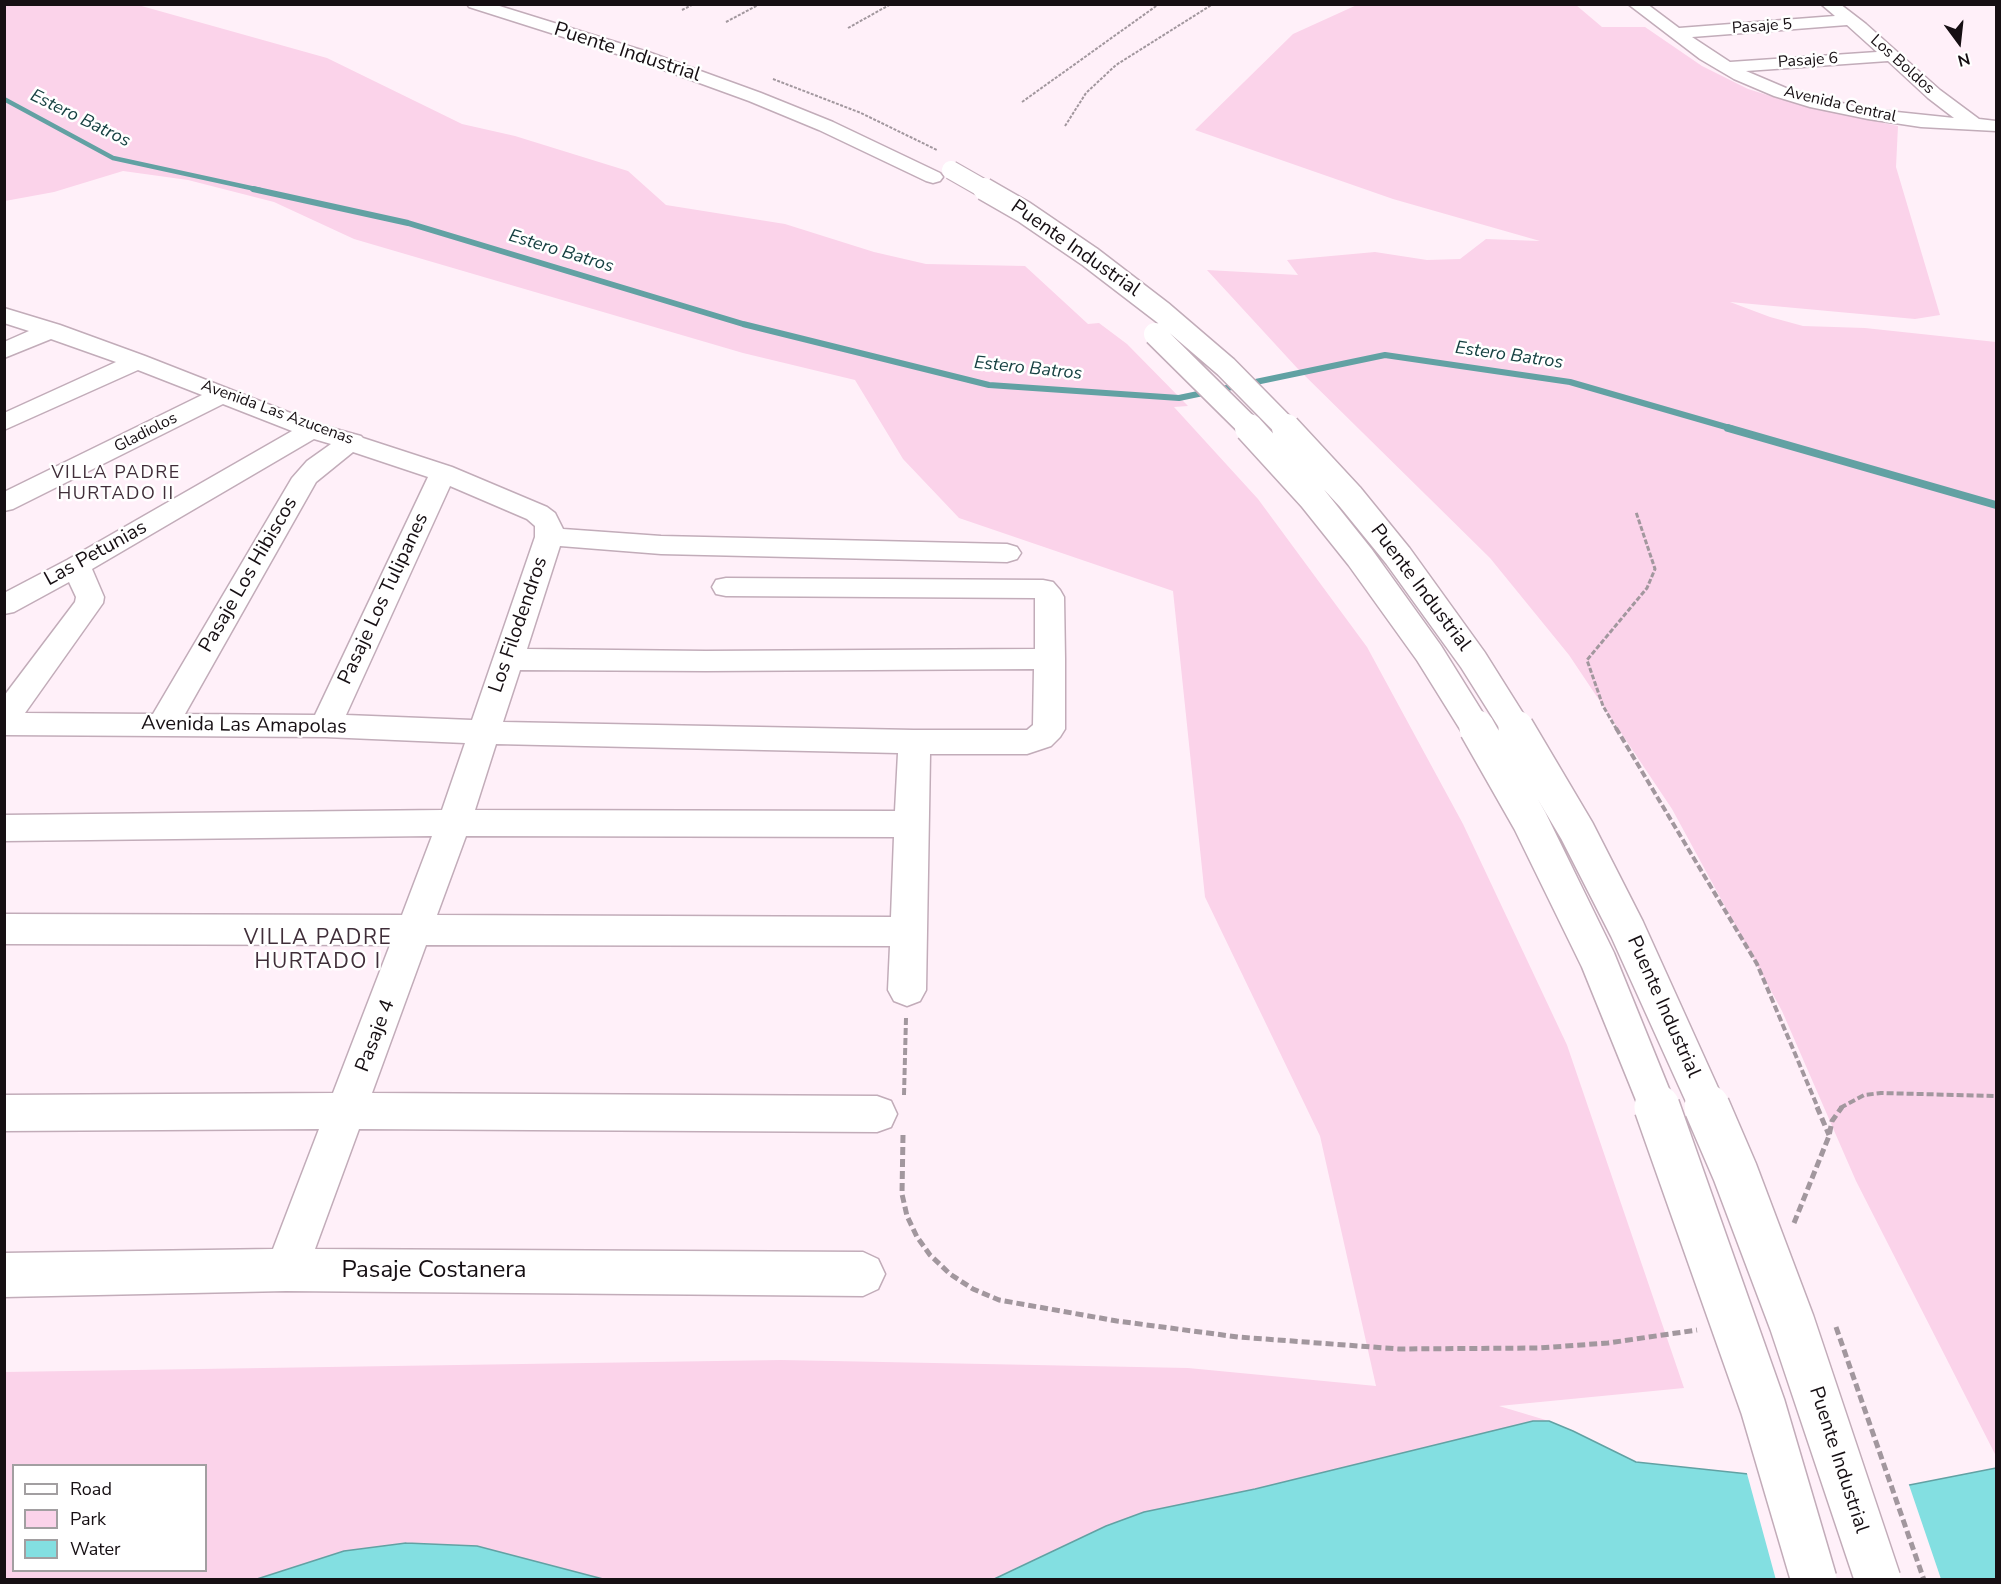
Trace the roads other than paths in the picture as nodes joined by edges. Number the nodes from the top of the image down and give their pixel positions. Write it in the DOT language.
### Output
graph roads {
  1 [pos="475,4"];
  2 [pos="518,4"];
  3 [pos="1636,4"];
  4 [pos="1829,4"];
  5 [pos="1850,20"];
  6 [pos="1674,33"];
  7 [pos="1890,56"];
  8 [pos="1726,67"];
  9 [pos="1934,94"];
  10 [pos="1910,96"];
  11 [pos="1875,98"];
  12 [pos="1816,103"];
  13 [pos="1975,125"];
  14 [pos="1996,126"];
  15 [pos="942,174"];
  16 [pos="4,315"];
  17 [pos="52,330"];
  18 [pos="4,351"];
  19 [pos="137,361"];
  20 [pos="223,394"];
  21 [pos="4,423"];
  22 [pos="312,430"];
  23 [pos="352,441"];
  24 [pos="443,473"];
  25 [pos="4,503"];
  26 [pos="547,528"];
  27 [pos="1007,553"];
  28 [pos="77,566"];
  29 [pos="726,587"];
  30 [pos="4,604"];
  31 [pos="507,659"];
  32 [pos="1050,659"];
  33 [pos="4,719"];
  34 [pos="4,723"];
  35 [pos="163,724"];
  36 [pos="325,726"];
  37 [pos="483,731"];
  38 [pos="914,742"];
  39 [pos="454,822"];
  40 [pos="899,824"];
  41 [pos="4,828"];
  42 [pos="416,928"];
  43 [pos="4,929"];
  44 [pos="890,931"];
  45 [pos="907,990"];
  46 [pos="347,1111"];
  47 [pos="4,1113"];
  48 [pos="895,1116"];
  49 [pos="286,1270"];
  50 [pos="863,1274"];
  51 [pos="4,1275"];
  52 [pos="1814,1580"];
  53 [pos="1878,1580"];
  1 -- 15 [label="main road, Puente Industrial"];
  2 -- 15 [label="main road, Puente Industrial"];
  3 -- 6 [label="main road, Avenida Central"];
  4 -- 5 [label="main road, Los Boldos"];
  5 -- 6 [label="main road, Pasaje 5"];
  5 -- 7 [label="main road, Los Boldos"];
  6 -- 8 [label="main road, Avenida Central"];
  7 -- 8 [label="main road, Pasaje 6"];
  7 -- 9 [label="main road, Los Boldos"];
  8 -- 12 [label="main road, Avenida Central"];
  9 -- 10 [label="main road"];
  9 -- 13 [label="main road, Los Boldos"];
  11 -- 12 [label="main road"];
  12 -- 13 [label="main road, Avenida Central"];
  13 -- 14 [label="main road, Avenida Central"];
  15 -- 52 [label="main road, Puente Industrial, bridge"];
  15 -- 53 [label="main road, Puente Industrial, bridge"];
  16 -- 17 [label="main road, Avenida Las Azucenas"];
  17 -- 18 [label="main road"];
  17 -- 19 [label="main road, Avenida Las Azucenas"];
  19 -- 20 [label="main road, Avenida Las Azucenas"];
  19 -- 21 [label="main road"];
  20 -- 22 [label="main road, Avenida Las Azucenas"];
  20 -- 25 [label="main road, Gladiolos"];
  22 -- 23 [label="main road, Avenida Las Azucenas"];
  22 -- 28 [label="main road, Las Petunias"];
  23 -- 24 [label="main road, Avenida Las Azucenas"];
  23 -- 35 [label="main road, Pasaje Los Hibiscos"];
  24 -- 26 [label="main road, Avenida Las Azucenas"];
  24 -- 36 [label="main road, Pasaje Los Tulipanes"];
  26 -- 27 [label="main road"];
  26 -- 31 [label="main road, Los Filodendros"];
  28 -- 30 [label="main road, Las Petunias"];
  28 -- 33 [label="main road"];
  29 -- 32 [label="main road, Avenida Las Amapolas"];
  31 -- 32 [label="main road"];
  31 -- 37 [label="main road, Los Filodendros"];
  32 -- 38 [label="main road, Avenida Las Amapolas"];
  34 -- 35 [label="main road, Avenida Las Amapolas"];
  35 -- 36 [label="main road, Avenida Las Amapolas"];
  36 -- 37 [label="main road, Avenida Las Amapolas"];
  37 -- 38 [label="main road, Avenida Las Amapolas"];
  37 -- 39 [label="main road, Pasaje 4"];
  38 -- 45 [label="main road"];
  39 -- 40 [label="main road"];
  39 -- 41 [label="main road"];
  39 -- 42 [label="main road, Pasaje 4"];
  42 -- 43 [label="main road"];
  42 -- 44 [label="main road"];
  42 -- 46 [label="main road, Pasaje 4"];
  46 -- 47 [label="main road"];
  46 -- 48 [label="main road"];
  46 -- 49 [label="main road, Pasaje 4"];
  49 -- 50 [label="main road, Pasaje Costanera"];
  49 -- 51 [label="main road, Pasaje Costanera"];
}
